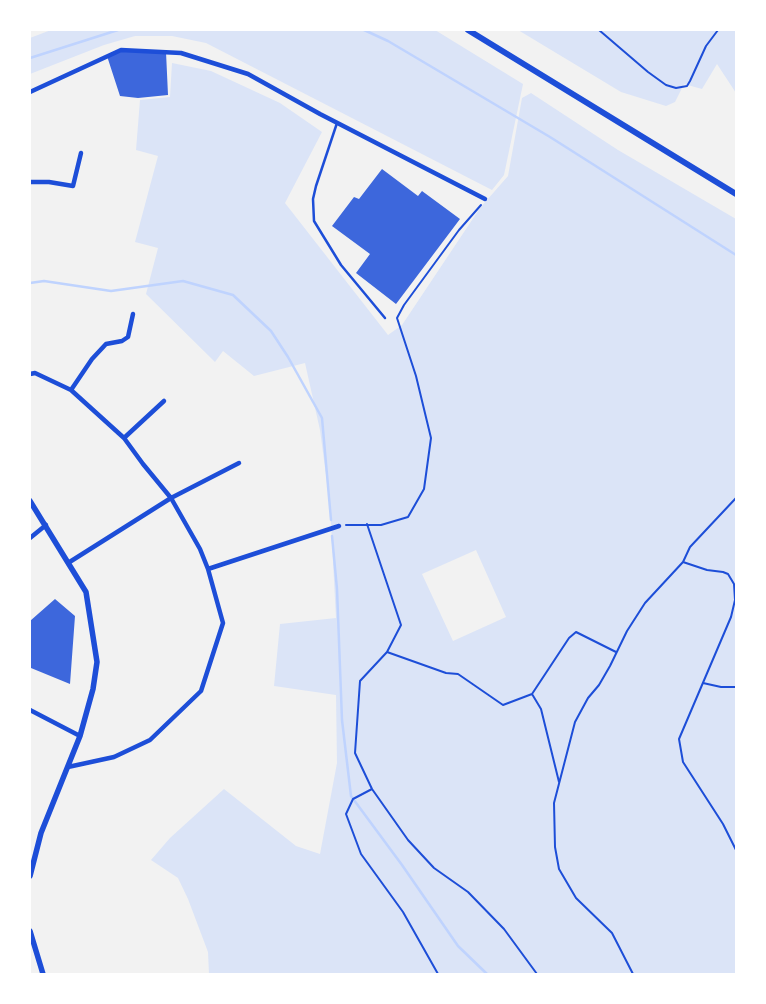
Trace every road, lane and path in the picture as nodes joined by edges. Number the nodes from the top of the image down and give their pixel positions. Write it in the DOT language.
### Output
graph roads {
  1 [pos="468,30"];
  2 [pos="599,30"];
  3 [pos="718,30"];
  4 [pos="30,92"];
  5 [pos="337,123"];
  6 [pos="81,153"];
  7 [pos="30,182"];
  8 [pos="736,194"];
  9 [pos="485,199"];
  10 [pos="133,314"];
  11 [pos="385,318"];
  12 [pos="30,374"];
  13 [pos="71,390"];
  14 [pos="164,401"];
  15 [pos="124,438"];
  16 [pos="239,463"];
  17 [pos="171,498"];
  18 [pos="736,498"];
  19 [pos="30,501"];
  20 [pos="367,524"];
  21 [pos="46,525"];
  22 [pos="338,526"];
  23 [pos="30,538"];
  24 [pos="683,562"];
  25 [pos="68,564"];
  26 [pos="208,569"];
  27 [pos="387,652"];
  28 [pos="616,652"];
  29 [pos="703,683"];
  30 [pos="736,688"];
  31 [pos="532,694"];
  32 [pos="30,710"];
  33 [pos="80,736"];
  34 [pos="68,767"];
  35 [pos="559,784"];
  36 [pos="372,789"];
  37 [pos="736,850"];
  38 [pos="30,876"];
  39 [pos="30,931"];
  40 [pos="43,974"];
  41 [pos="438,974"];
  42 [pos="538,974"];
  43 [pos="633,974"];
  1 -- 8 [label="main road"];
  2 -- 3 [label="path"];
  4 -- 5 [label="street"];
  5 -- 9 [label="street"];
  5 -- 11 [label="lane"];
  6 -- 7 [label="street"];
  9 -- 20 [label="path"];
  10 -- 13 [label="street"];
  12 -- 13 [label="street"];
  13 -- 15 [label="street"];
  14 -- 15 [label="street"];
  15 -- 17 [label="street"];
  16 -- 17 [label="street"];
  17 -- 25 [label="street"];
  17 -- 26 [label="street"];
  18 -- 24 [label="path"];
  19 -- 21 [label="street"];
  20 -- 22 [label="path"];
  20 -- 27 [label="path"];
  21 -- 23 [label="street"];
  21 -- 25 [label="street"];
  22 -- 26 [label="street"];
  24 -- 28 [label="path"];
  24 -- 29 [label="path"];
  25 -- 33 [label="street"];
  26 -- 34 [label="street"];
  27 -- 31 [label="path"];
  27 -- 36 [label="path"];
  28 -- 31 [label="path"];
  28 -- 35 [label="path"];
  29 -- 30 [label="path"];
  29 -- 37 [label="path"];
  31 -- 35 [label="path"];
  32 -- 33 [label="street"];
  33 -- 34 [label="street"];
  34 -- 38 [label="street"];
  35 -- 43 [label="path"];
  36 -- 41 [label="path"];
  36 -- 42 [label="path"];
  39 -- 40 [label="street"];
}
